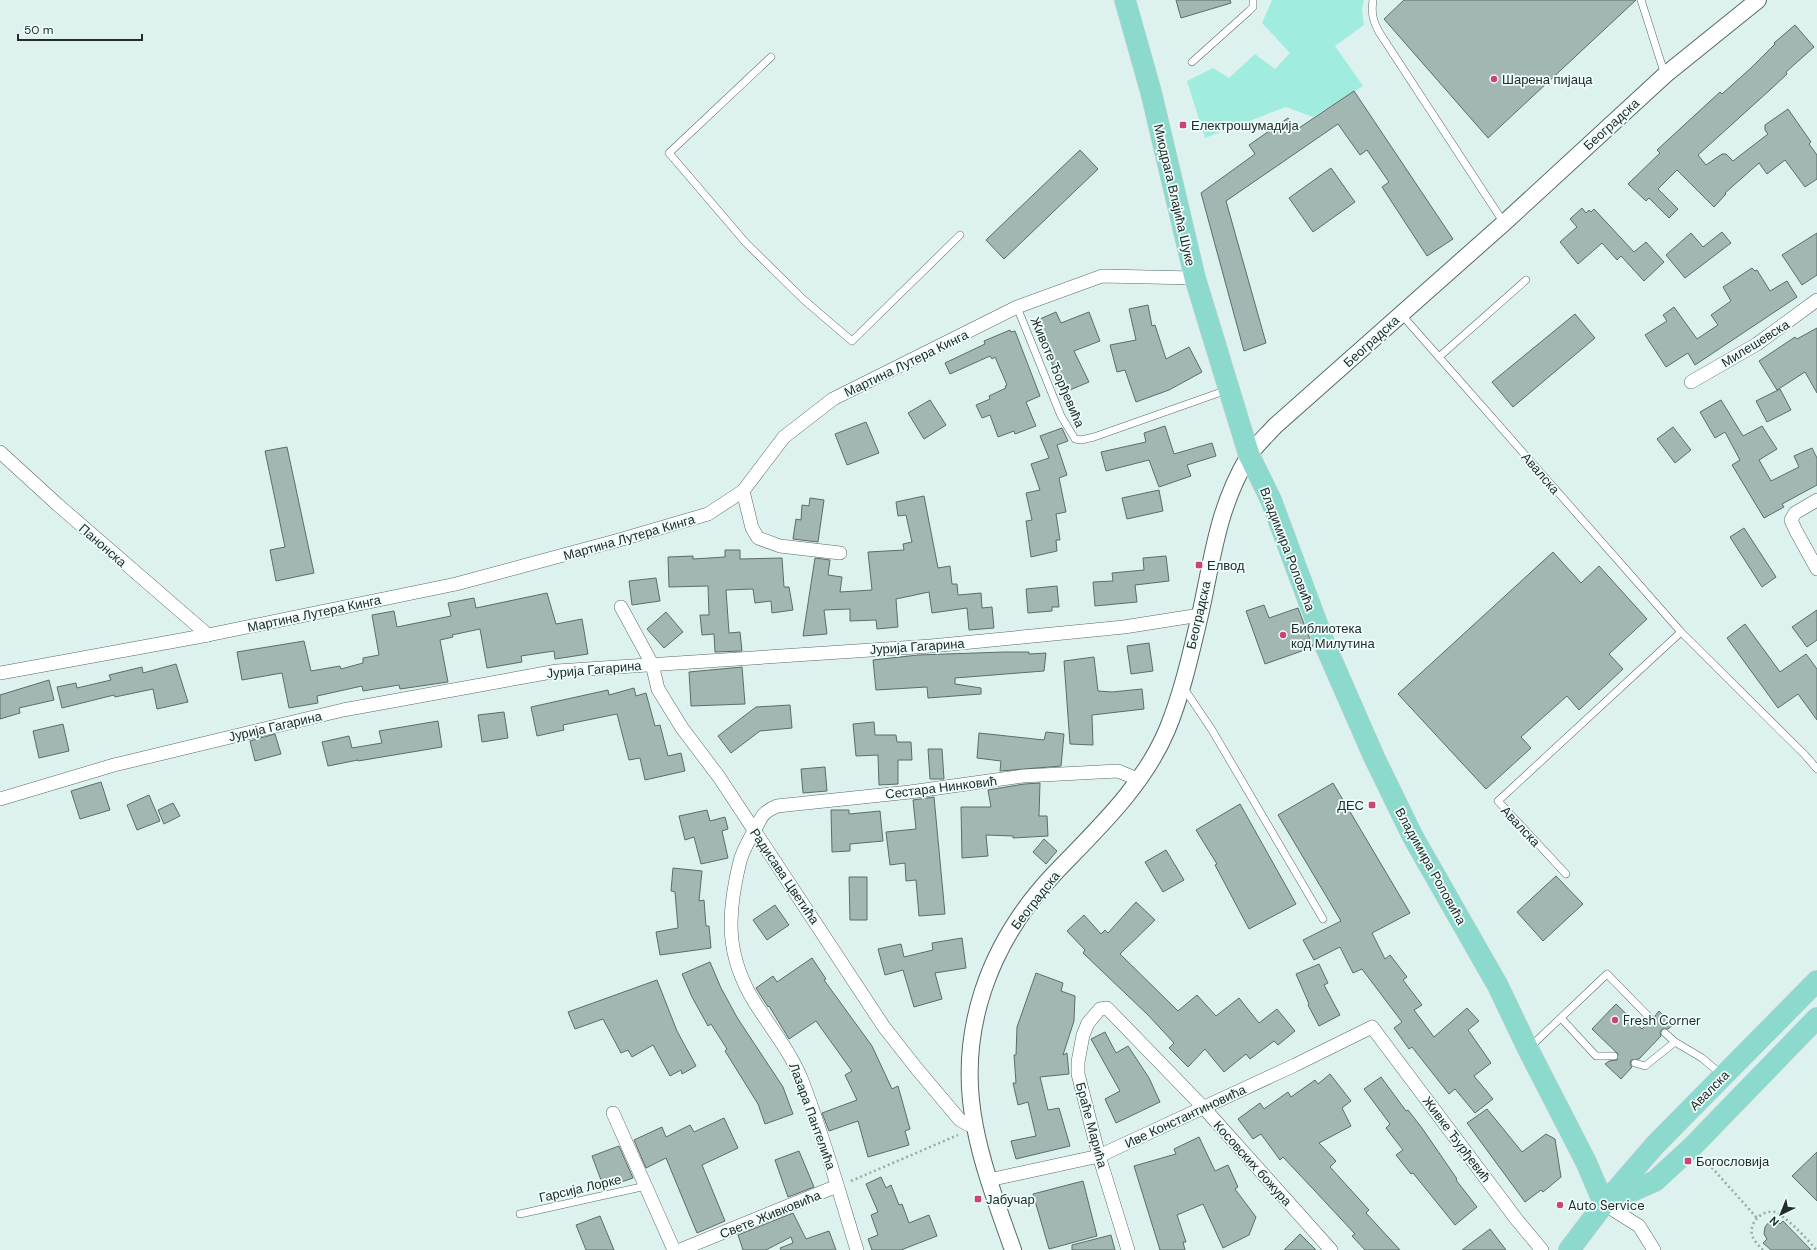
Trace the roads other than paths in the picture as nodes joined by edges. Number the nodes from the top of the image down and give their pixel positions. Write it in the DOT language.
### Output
graph roads {
  1 [pos="1124,0"];
  2 [pos="1253,0"];
  3 [pos="1373,0"];
  4 [pos="1641,0"];
  5 [pos="1758,0"];
  6 [pos="771,57"];
  7 [pos="1192,62"];
  8 [pos="1665,75"];
  9 [pos="1504,223"];
  10 [pos="960,235"];
  11 [pos="1195,278"];
  12 [pos="1526,280"];
  13 [pos="1817,300"];
  14 [pos="1017,307"];
  15 [pos="1401,314"];
  16 [pos="1439,357"];
  17 [pos="1691,382"];
  18 [pos="1229,389"];
  19 [pos="0,452"];
  20 [pos="1249,455"];
  21 [pos="743,491"];
  22 [pos="1817,500"];
  23 [pos="840,553"];
  24 [pos="1817,569"];
  25 [pos="622,607"];
  26 [pos="1200,615"];
  27 [pos="1681,632"];
  28 [pos="208,635"];
  29 [pos="652,664"];
  30 [pos="0,672"];
  31 [pos="1182,685"];
  32 [pos="1817,769"];
  33 [pos="1140,780"];
  34 [pos="0,799"];
  35 [pos="754,831"];
  36 [pos="1566,874"];
  37 [pos="1323,919"];
  38 [pos="1817,981"];
  39 [pos="1107,1008"];
  40 [pos="1561,1018"];
  41 [pos="1817,1018"];
  42 [pos="1651,1019"];
  43 [pos="1372,1027"];
  44 [pos="1665,1033"];
  45 [pos="1674,1042"];
  46 [pos="1528,1049"];
  47 [pos="1614,1056"];
  48 [pos="1635,1063"];
  49 [pos="1723,1076"];
  50 [pos="1203,1107"];
  51 [pos="613,1113"];
  52 [pos="972,1125"];
  53 [pos="1099,1156"];
  54 [pos="989,1180"];
  55 [pos="646,1186"];
  56 [pos="837,1186"];
  57 [pos="1604,1204"];
  58 [pos="520,1214"];
  59 [pos="674,1250"];
  60 [pos="680,1250"];
  61 [pos="857,1250"];
  62 [pos="1013,1250"];
  63 [pos="1128,1250"];
  64 [pos="1331,1250"];
  65 [pos="1542,1250"];
  66 [pos="1569,1250"];
  67 [pos="1654,1250"];
  1 -- 11 [label="main road, Миодрага Влајића Шуке"];
  2 -- 7 [label="lane"];
  3 -- 9 [label="lane"];
  4 -- 8 [label="lane"];
  5 -- 8 [label="street, Београдска"];
  6 -- 10 [label="lane"];
  8 -- 9 [label="street, Београдска"];
  9 -- 15 [label="street, Београдска"];
  11 -- 14 [label="street, Мартина Лутера Кинга"];
  11 -- 18 [label="main road, Миодрага Влајића Шуке"];
  12 -- 16 [label="lane"];
  13 -- 17 [label="street, Милешевска"];
  14 -- 18 [label="lane, Животе Ђорђевића"];
  14 -- 21 [label="street, Мартина Лутера Кинга"];
  15 -- 16 [label="lane, Авалска"];
  15 -- 20 [label="street, Београдска"];
  16 -- 27 [label="lane, Авалска"];
  18 -- 20 [label="main road, Миодрага Влајића Шуке"];
  19 -- 28 [label="street, Панонска"];
  20 -- 26 [label="street, Београдска"];
  20 -- 46 [label="main road, Владимира Роловића"];
  21 -- 23 [label="street"];
  21 -- 28 [label="street, Мартина Лутера Кинга"];
  22 -- 24 [label="street"];
  25 -- 29 [label="street, Радисава Цветића"];
  26 -- 29 [label="street, Јурија Гагарина"];
  26 -- 31 [label="street, Београдска"];
  27 -- 32 [label="lane, Авалска"];
  27 -- 36 [label="lane, Авалска"];
  28 -- 30 [label="street, Мартина Лутера Кинга"];
  29 -- 34 [label="street, Јурија Гагарина"];
  29 -- 35 [label="street, Радисава Цветића"];
  31 -- 33 [label="street, Београдска"];
  31 -- 37 [label="lane"];
  33 -- 35 [label="street, Сестара Нинковић"];
  33 -- 52 [label="street, Београдска"];
  35 -- 52 [label="street, Радисава Цветића"];
  35 -- 56 [label="street, Лазара Пантелића"];
  38 -- 49 [label="main road, Авалска"];
  39 -- 50 [label="street, Косовских божура"];
  39 -- 53 [label="street, Браће Марића"];
  40 -- 42 [label="lane"];
  40 -- 46 [label="lane"];
  40 -- 47 [label="lane"];
  41 -- 57 [label="main road, Авалска"];
  43 -- 50 [label="street, Иве Константиновића"];
  43 -- 65 [label="street, Живке Ђурђевић"];
  44 -- 45 [label="lane"];
  45 -- 48 [label="lane"];
  45 -- 49 [label="lane"];
  46 -- 57 [label="main road, Владимира Роловића"];
  49 -- 57 [label="main road, Авалска"];
  50 -- 53 [label="street, Иве Константиновића"];
  50 -- 64 [label="street, Косовских божура"];
  51 -- 55 [label="street"];
  52 -- 54 [label="street, Београдска"];
  53 -- 54 [label="street, Иве Константиновића"];
  53 -- 63 [label="street, Браће Марића"];
  54 -- 62 [label="street, Београдска"];
  55 -- 58 [label="lane, Гарсија Лорке"];
  55 -- 59 [label="street"];
  56 -- 60 [label="street, Свете Живковића"];
  56 -- 61 [label="street, Лазара Пантелића"];
  57 -- 66 [label="main road, Авалска"];
  57 -- 67 [label="street"];
}
